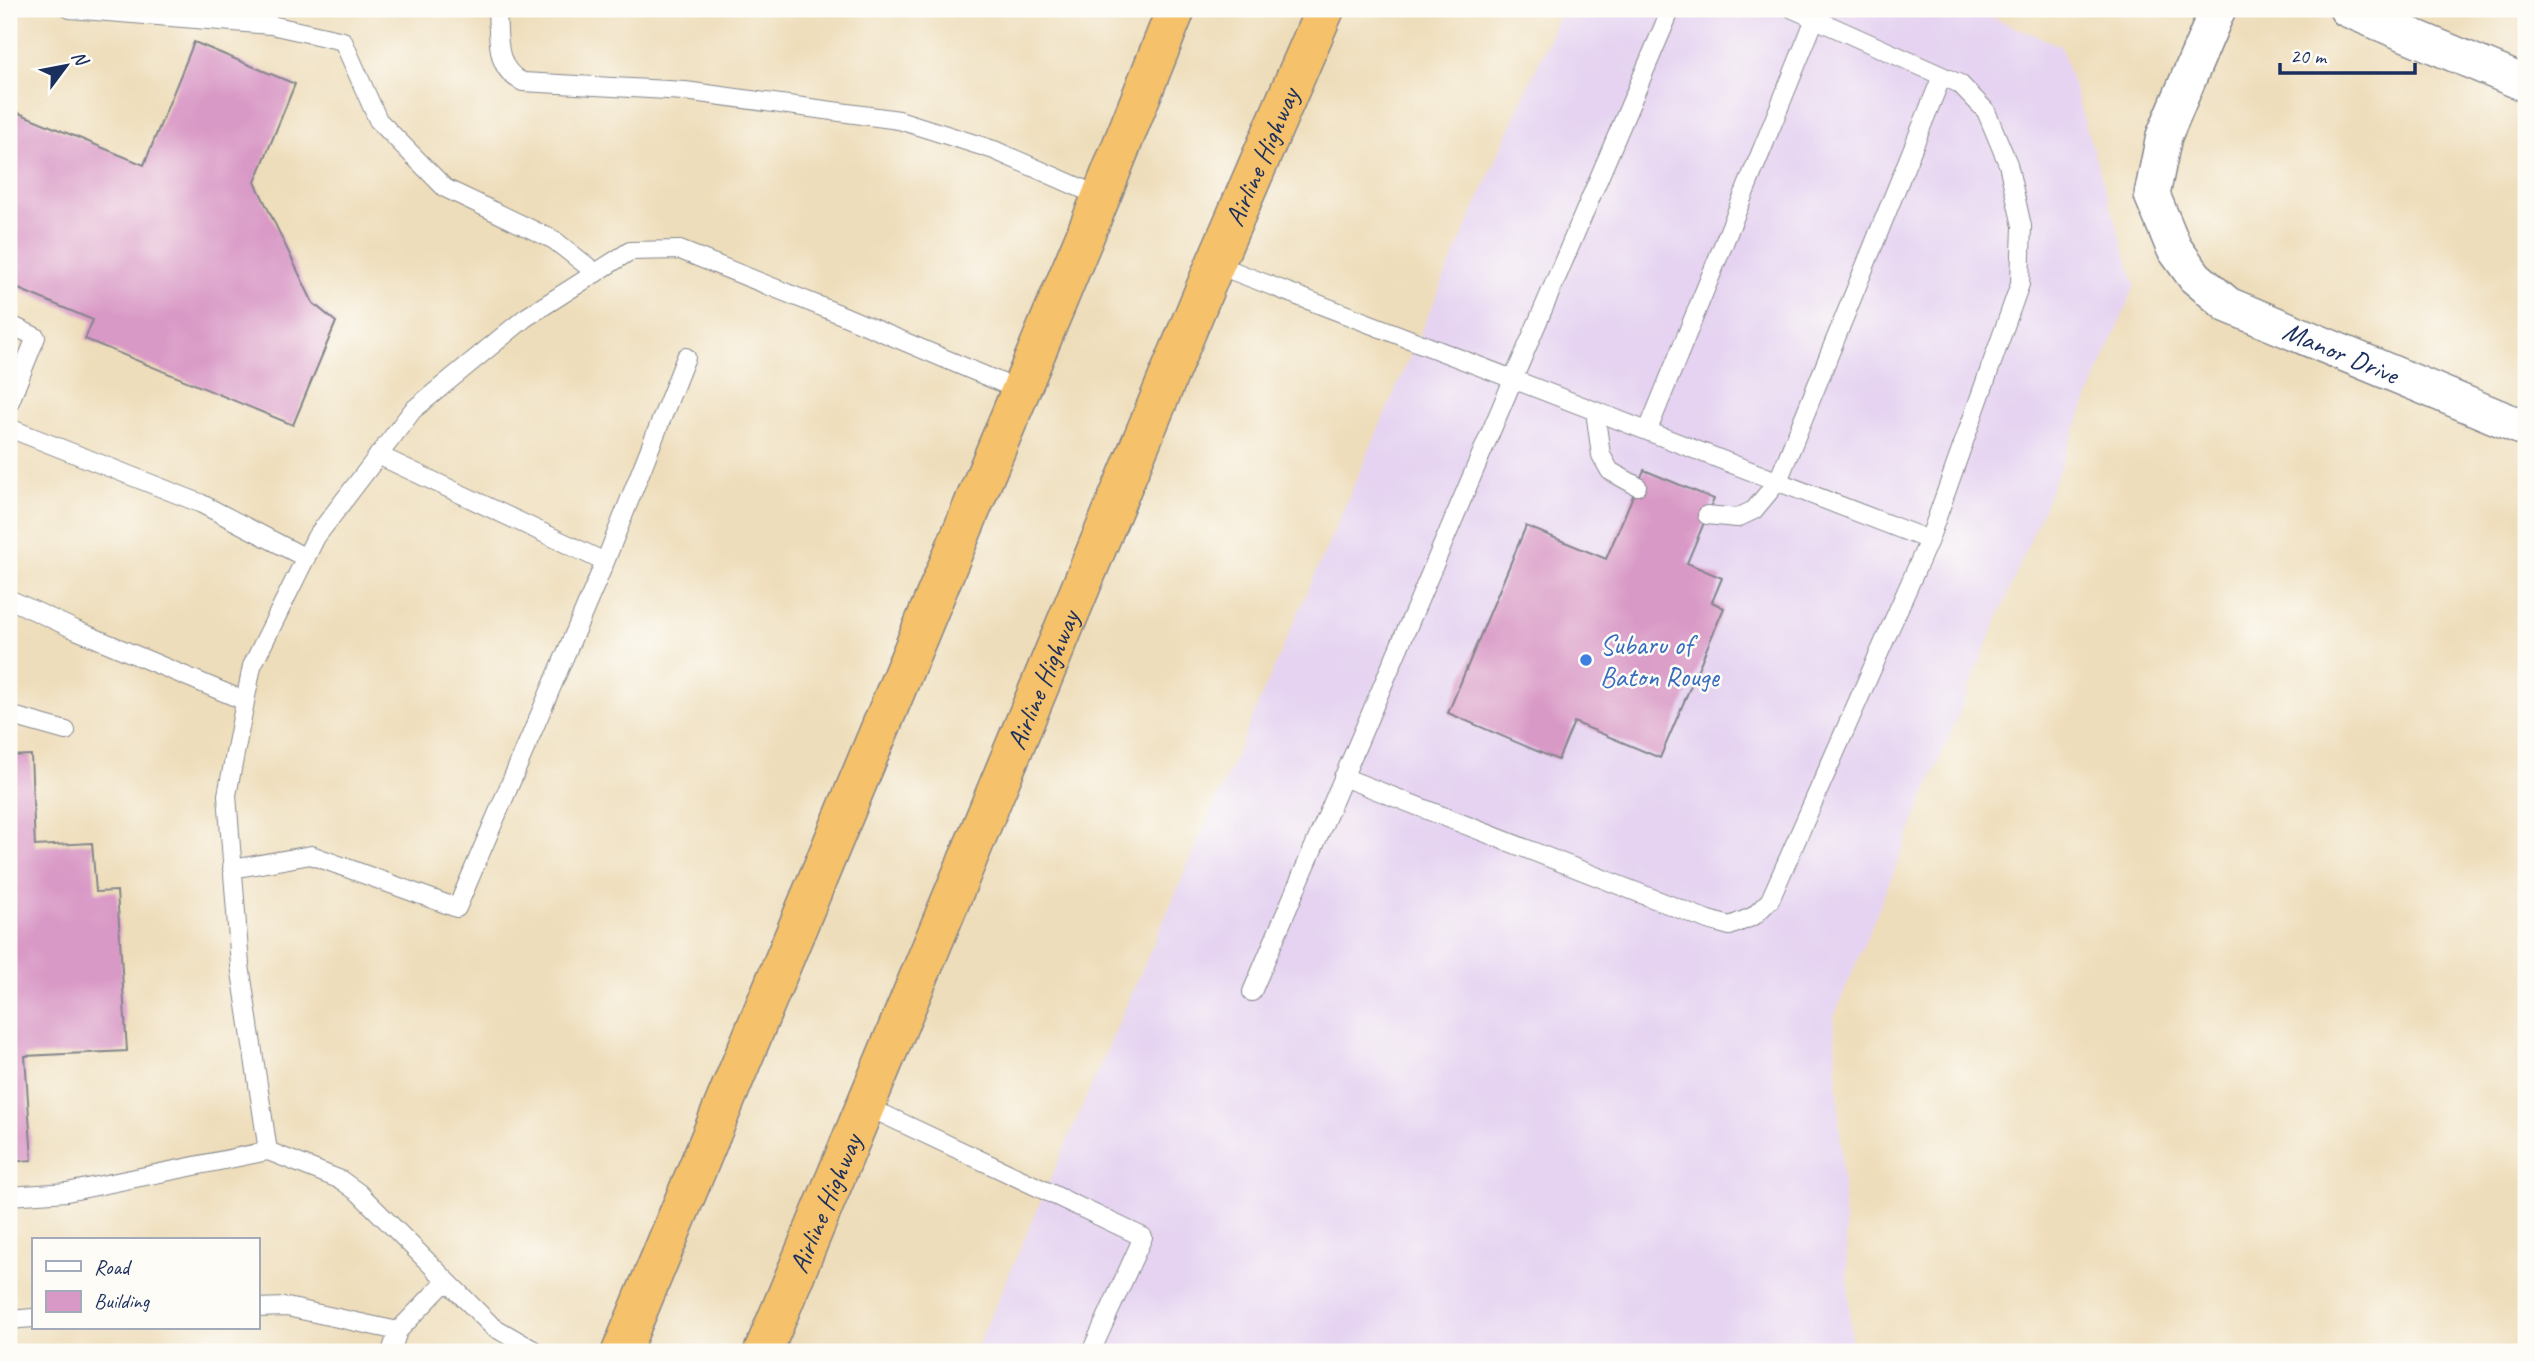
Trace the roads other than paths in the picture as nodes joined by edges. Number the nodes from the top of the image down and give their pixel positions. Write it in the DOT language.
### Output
graph roads {
  1 [pos="70,9"];
  2 [pos="497,9"];
  3 [pos="1176,9"];
  4 [pos="1325,9"];
  5 [pos="1671,9"];
  6 [pos="1793,9"];
  7 [pos="2218,9"];
  8 [pos="2347,9"];
  9 [pos="1815,19"];
  10 [pos="1942,76"];
  11 [pos="2526,84"];
  12 [pos="1101,197"];
  13 [pos="1215,264"];
  14 [pos="596,273"];
  15 [pos="9,324"];
  16 [pos="686,357"];
  17 [pos="1513,378"];
  18 [pos="1021,391"];
  19 [pos="9,404"];
  20 [pos="1595,411"];
  21 [pos="9,428"];
  22 [pos="2526,429"];
  23 [pos="1648,430"];
  24 [pos="378,455"];
  25 [pos="1778,481"];
  26 [pos="1637,486"];
  27 [pos="1707,515"];
  28 [pos="1929,540"];
  29 [pos="306,558"];
  30 [pos="605,562"];
  31 [pos="9,598"];
  32 [pos="245,701"];
  33 [pos="9,715"];
  34 [pos="65,731"];
  35 [pos="1343,777"];
  36 [pos="232,869"];
  37 [pos="1252,992"];
  38 [pos="866,1106"];
  39 [pos="268,1151"];
  40 [pos="9,1196"];
  41 [pos="446,1281"];
  42 [pos="259,1308"];
  43 [pos="32,1318"];
  44 [pos="9,1320"];
  45 [pos="398,1331"];
  46 [pos="391,1352"];
  47 [pos="537,1352"];
  48 [pos="621,1352"];
  49 [pos="763,1352"];
  50 [pos="1091,1352"];
  1 -- 14 [label="lane"];
  2 -- 12 [label="lane"];
  3 -- 12 [label="highway"];
  4 -- 13 [label="highway, Airline Highway"];
  5 -- 17 [label="lane"];
  6 -- 9 [label="lane"];
  7 -- 22 [label="street, Manor Drive"];
  8 -- 11 [label="street"];
  9 -- 10 [label="lane"];
  9 -- 23 [label="lane"];
  10 -- 25 [label="lane"];
  10 -- 28 [label="lane"];
  12 -- 18 [label="highway"];
  13 -- 17 [label="lane"];
  13 -- 38 [label="highway, Airline Highway"];
  14 -- 18 [label="lane"];
  14 -- 24 [label="lane"];
  15 -- 19 [label="lane"];
  16 -- 30 [label="lane"];
  17 -- 20 [label="lane"];
  17 -- 35 [label="lane"];
  18 -- 48 [label="highway"];
  20 -- 23 [label="lane"];
  20 -- 26 [label="lane"];
  21 -- 29 [label="lane"];
  23 -- 25 [label="lane"];
  24 -- 29 [label="lane"];
  24 -- 30 [label="lane"];
  25 -- 27 [label="lane"];
  25 -- 28 [label="lane"];
  28 -- 35 [label="lane"];
  29 -- 32 [label="lane"];
  30 -- 36 [label="lane"];
  31 -- 32 [label="lane"];
  32 -- 36 [label="lane"];
  33 -- 34 [label="lane"];
  35 -- 37 [label="lane"];
  36 -- 39 [label="lane"];
  38 -- 49 [label="highway, Airline Highway"];
  38 -- 50 [label="lane"];
  39 -- 40 [label="lane"];
  39 -- 41 [label="lane"];
  41 -- 45 [label="lane"];
  41 -- 47 [label="lane"];
  42 -- 45 [label="lane"];
  43 -- 44 [label="lane"];
  45 -- 46 [label="lane"];
}
